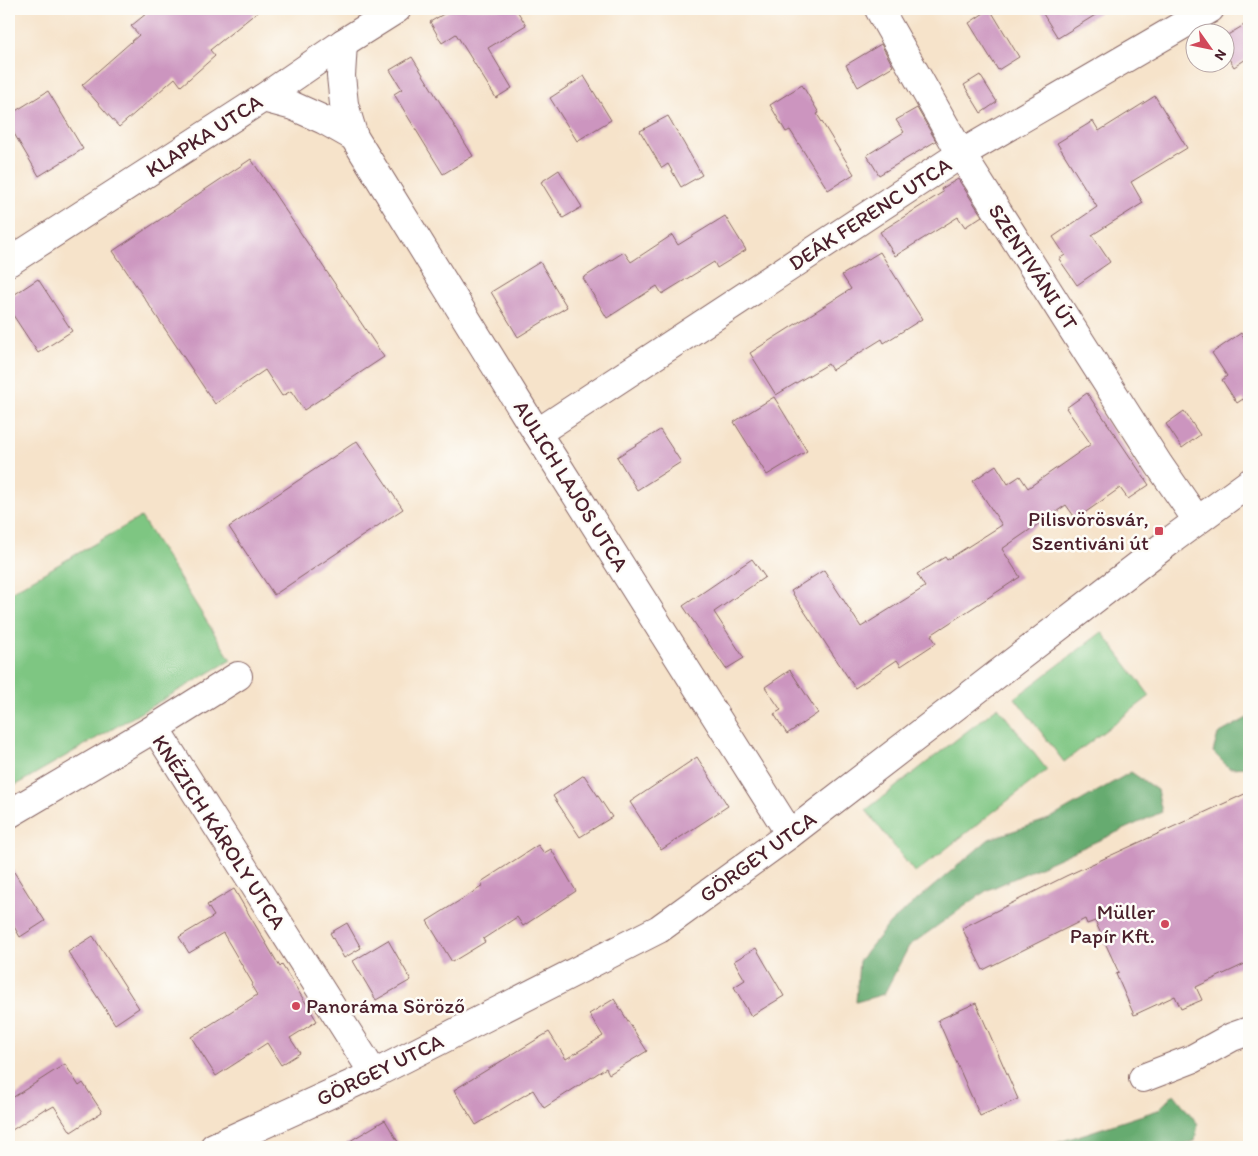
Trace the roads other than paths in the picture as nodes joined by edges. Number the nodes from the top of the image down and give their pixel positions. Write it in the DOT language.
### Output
graph roads {
  1 [pos="398,9"];
  2 [pos="879,9"];
  3 [pos="1210,9"];
  4 [pos="343,43"];
  5 [pos="263,98"];
  6 [pos="354,137"];
  7 [pos="961,154"];
  8 [pos="9,262"];
  9 [pos="537,433"];
  10 [pos="1249,483"];
  11 [pos="1197,520"];
  12 [pos="238,676"];
  13 [pos="155,728"];
  14 [pos="9,814"];
  15 [pos="790,834"];
  16 [pos="1249,1031"];
  17 [pos="374,1074"];
  18 [pos="1143,1078"];
  19 [pos="214,1147"];
  1 -- 4 [label="street, KLAPKA UTCA"];
  2 -- 7 [label="street, SZENTIVÁNI ÚT"];
  3 -- 7 [label="street, DEÁK FERENC UTCA"];
  4 -- 5 [label="street, KLAPKA UTCA"];
  4 -- 6 [label="street, AULICH LAJOS UTCA"];
  5 -- 6 [label="street, AULICH LAJOS UTCA"];
  5 -- 8 [label="street, KLAPKA UTCA"];
  6 -- 9 [label="street, AULICH LAJOS UTCA"];
  7 -- 9 [label="street, DEÁK FERENC UTCA"];
  7 -- 11 [label="street, SZENTIVÁNI ÚT"];
  9 -- 15 [label="street, AULICH LAJOS UTCA"];
  10 -- 11 [label="street, GÖRGEY UTCA"];
  11 -- 15 [label="street, GÖRGEY UTCA"];
  12 -- 13 [label="street"];
  13 -- 14 [label="street, KNÉZICH KÁROLY UTCA"];
  13 -- 17 [label="street, KNÉZICH KÁROLY UTCA"];
  15 -- 17 [label="street, GÖRGEY UTCA"];
  16 -- 18 [label="street"];
  17 -- 19 [label="street, GÖRGEY UTCA"];
}
